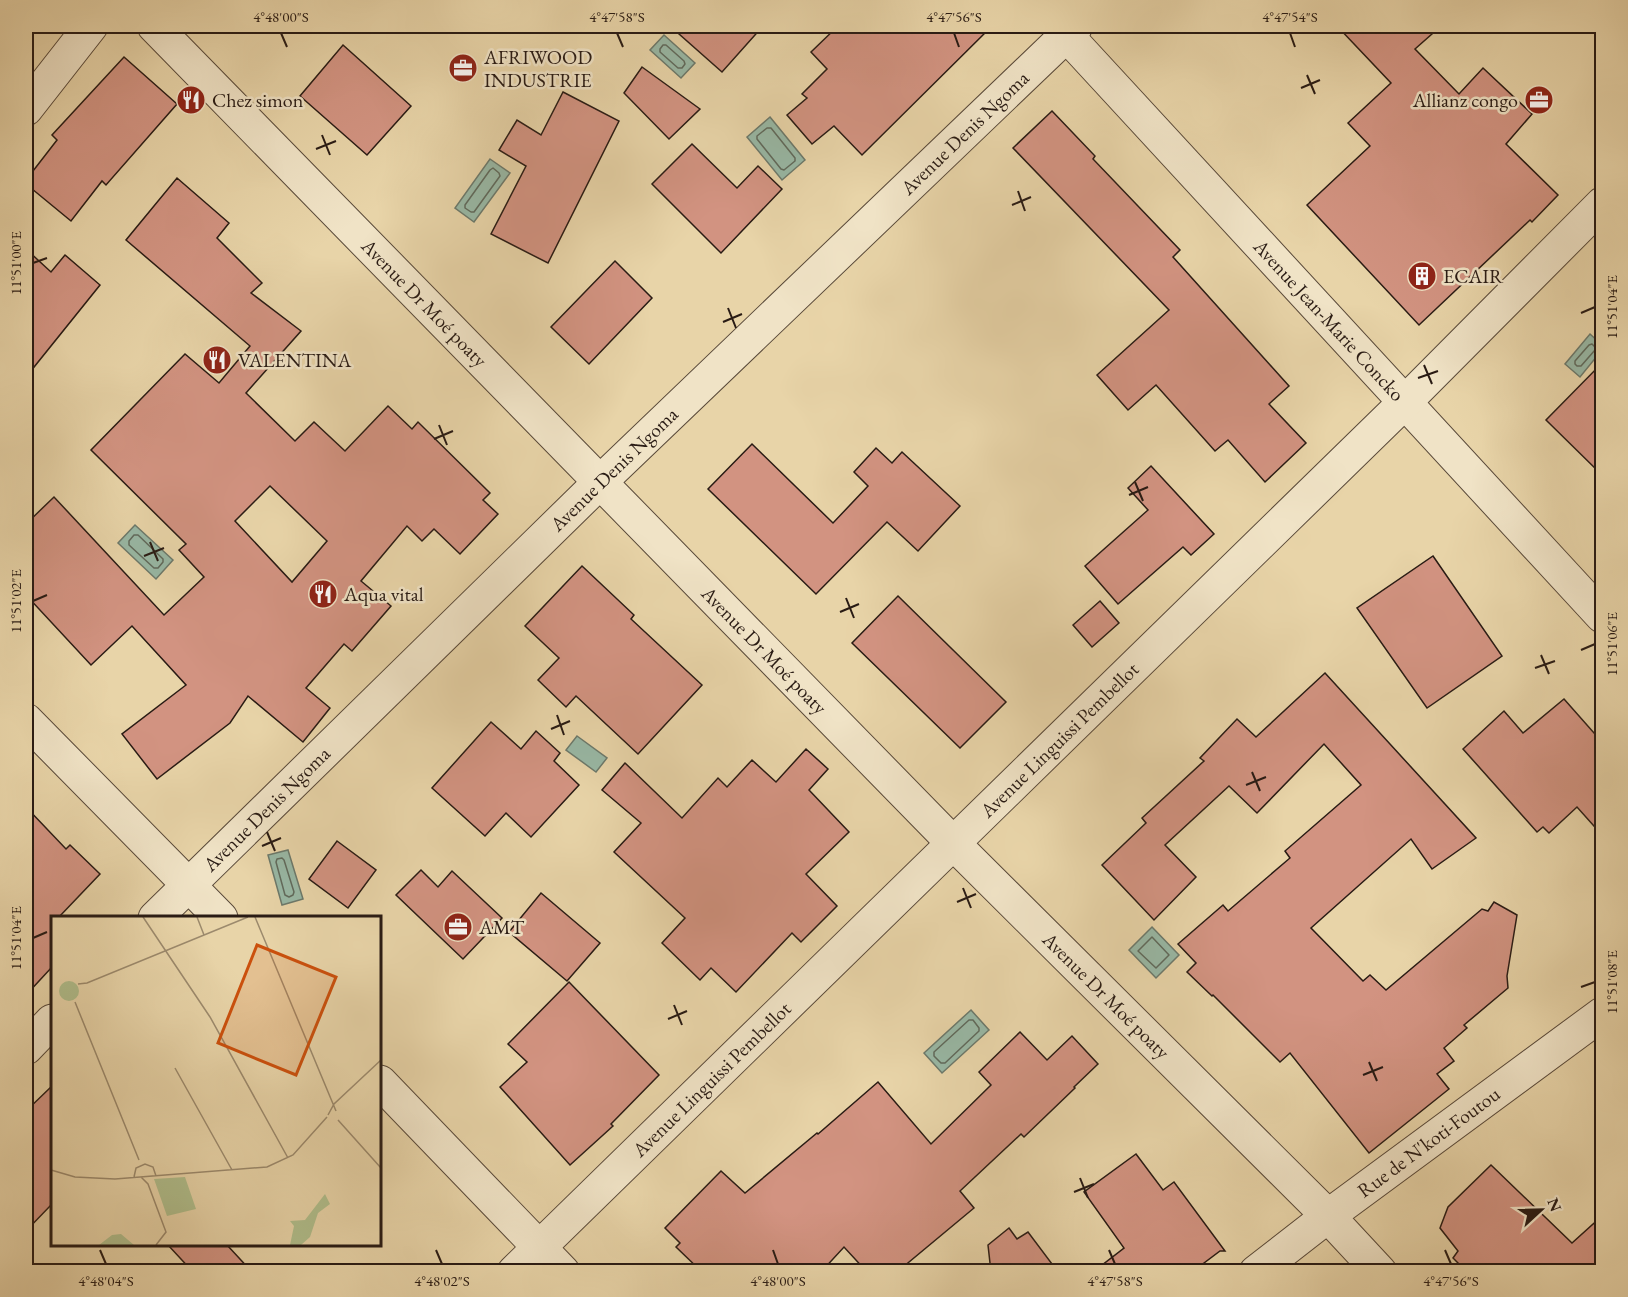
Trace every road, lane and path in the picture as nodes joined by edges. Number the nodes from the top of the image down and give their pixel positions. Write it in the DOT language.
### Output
graph roads {
  1 [pos="91,26"];
  2 [pos="154,26"];
  3 [pos="1067,29"];
  4 [pos="26,110"];
  5 [pos="1602,204"];
  6 [pos="1405,402"];
  7 [pos="599,483"];
  8 [pos="1602,616"];
  9 [pos="26,720"];
  10 [pos="953,843"];
  11 [pos="188,884"];
  12 [pos="157,916"];
  13 [pos="219,916"];
  14 [pos="1602,1014"];
  15 [pos="51,1022"];
  16 [pos="26,1048"];
  17 [pos="381,1083"];
  18 [pos="1328,1216"];
  19 [pos="539,1246"];
  20 [pos="514,1272"];
  21 [pos="563,1272"];
  22 [pos="1256,1272"];
  23 [pos="1380,1272"];
  1 -- 4 [label="street"];
  2 -- 7 [label="street, Avenue Dr Moé poaty"];
  3 -- 6 [label="street, Avenue Jean-Marie Concko"];
  3 -- 7 [label="street, Avenue Denis Ngoma"];
  5 -- 6 [label="street, Avenue Linguissi Pembellot"];
  6 -- 8 [label="street, Avenue Jean-Marie Concko"];
  6 -- 10 [label="street, Avenue Linguissi Pembellot"];
  7 -- 10 [label="street, Avenue Dr Moé poaty"];
  7 -- 11 [label="street, Avenue Denis Ngoma"];
  9 -- 11 [label="street"];
  10 -- 18 [label="street, Avenue Dr Moé poaty"];
  10 -- 19 [label="street, Avenue Linguissi Pembellot"];
  11 -- 12 [label="street, Avenue Denis Ngoma"];
  11 -- 13 [label="street"];
  14 -- 18 [label="street, Rue de N'koti-Foutou"];
  15 -- 16 [label="street"];
  17 -- 19 [label="street"];
  18 -- 22 [label="street, Rue de N'koti-Foutou"];
  18 -- 23 [label="street, Avenue Dr Moé poaty"];
  19 -- 20 [label="street, Avenue Linguissi Pembellot"];
  19 -- 21 [label="street"];
}
